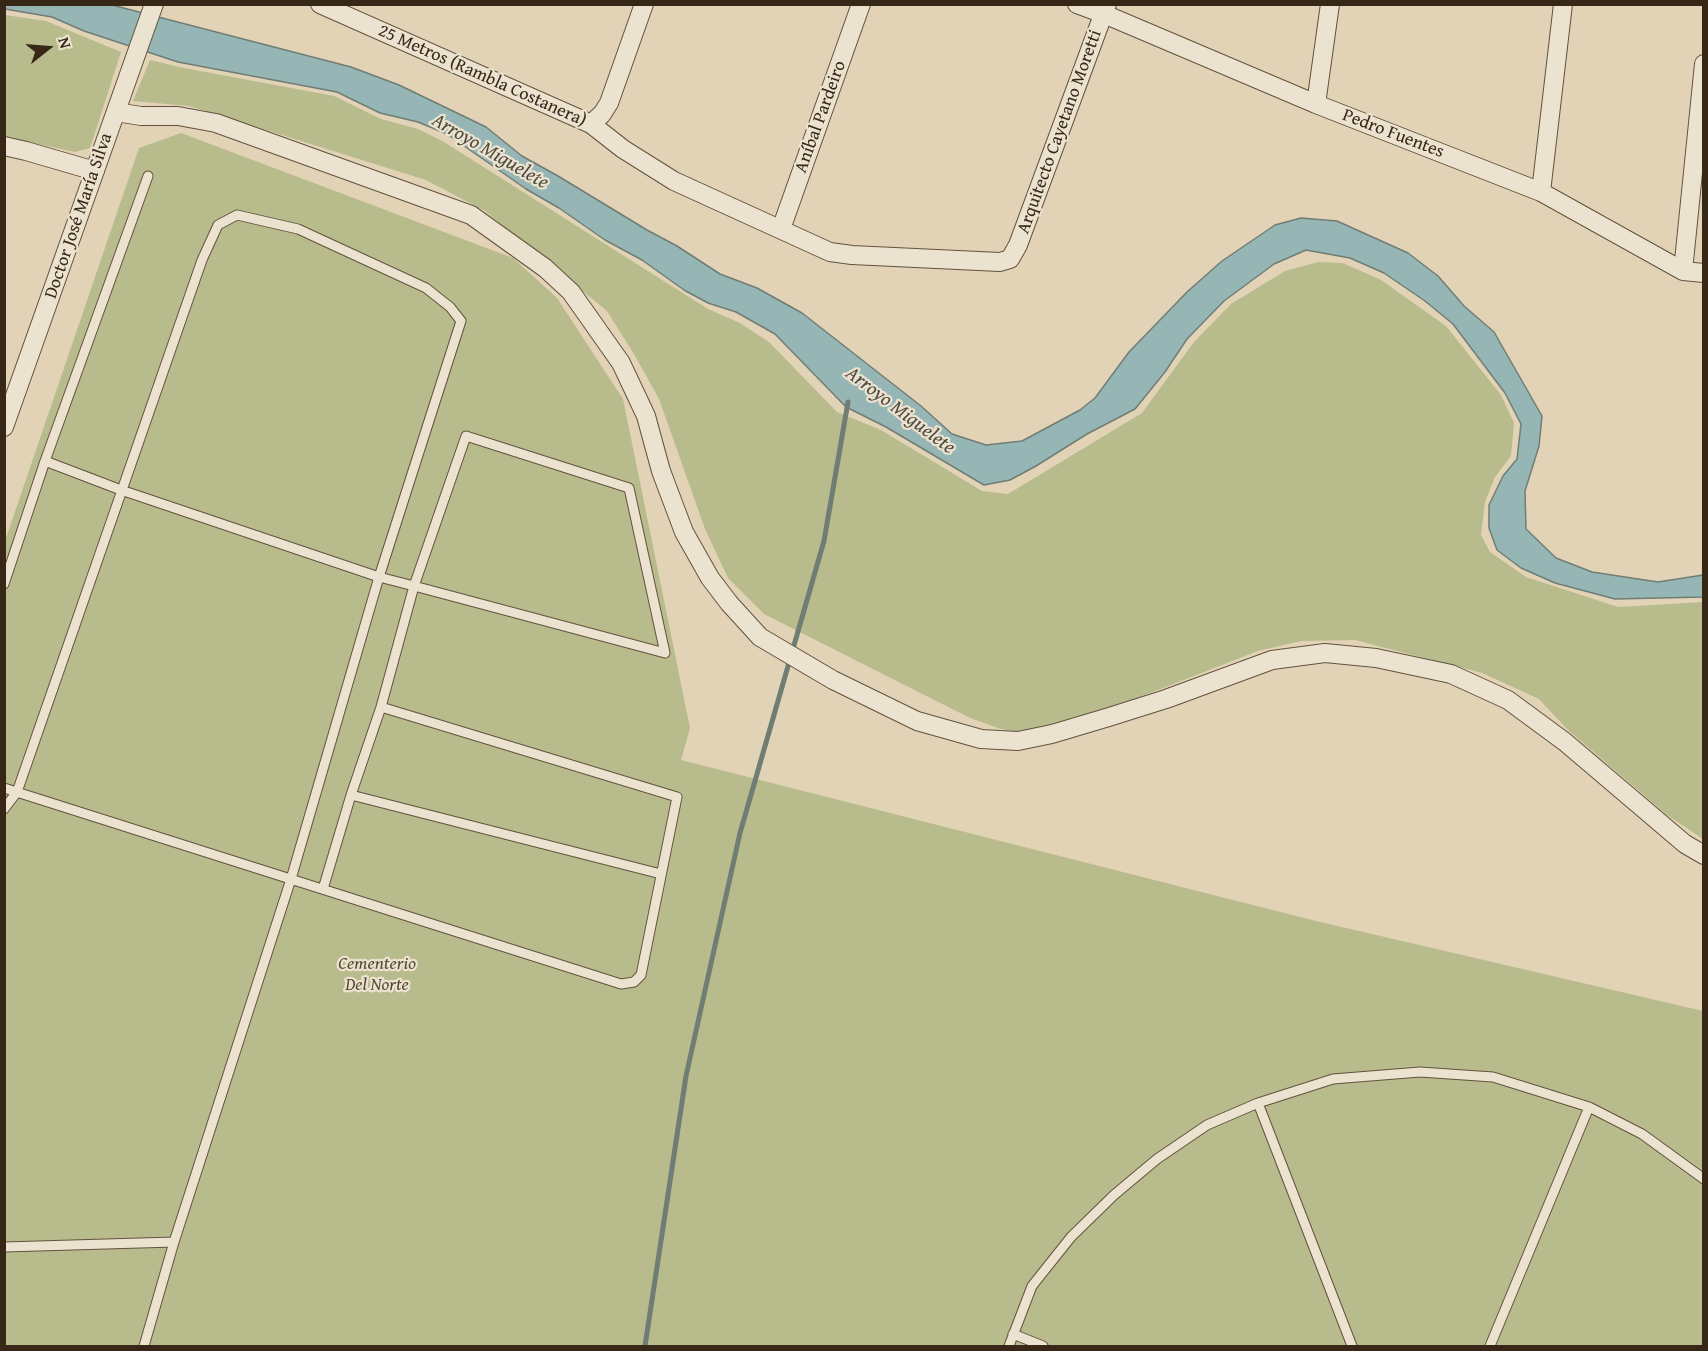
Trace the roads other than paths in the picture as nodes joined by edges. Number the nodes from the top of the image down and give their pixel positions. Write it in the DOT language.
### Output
graph roads {
  1 [pos="154,4"];
  2 [pos="320,4"];
  3 [pos="644,4"];
  4 [pos="861,4"];
  5 [pos="1077,4"];
  6 [pos="1330,4"];
  7 [pos="1563,4"];
  8 [pos="1106,9"];
  9 [pos="1704,64"];
  10 [pos="1316,104"];
  11 [pos="116,112"];
  12 [pos="591,124"];
  13 [pos="4,146"];
  14 [pos="95,171"];
  15 [pos="148,176"];
  16 [pos="1541,192"];
  17 [pos="781,229"];
  18 [pos="1010,259"];
  19 [pos="1683,271"];
  20 [pos="1704,273"];
  21 [pos="4,427"];
  22 [pos="45,461"];
  23 [pos="121,490"];
  24 [pos="379,577"];
  25 [pos="4,584"];
  26 [pos="414,586"];
  27 [pos="381,707"];
  28 [pos="4,788"];
  29 [pos="17,792"];
  30 [pos="351,795"];
  31 [pos="4,809"];
  32 [pos="1704,855"];
  33 [pos="661,874"];
  34 [pos="291,879"];
  35 [pos="323,889"];
  36 [pos="1258,1103"];
  37 [pos="1588,1107"];
  38 [pos="1704,1179"];
  39 [pos="174,1242"];
  40 [pos="4,1247"];
  41 [pos="1013,1334"];
  42 [pos="144,1347"];
  43 [pos="1009,1347"];
  44 [pos="1043,1347"];
  45 [pos="1352,1347"];
  46 [pos="1490,1347"];
  1 -- 11 [label="street, Doctor José María Silva"];
  2 -- 12 [label="street, 25 Metros (Rambla Costanera)"];
  3 -- 12 [label="street"];
  4 -- 17 [label="street, Aníbal Pardeiro"];
  5 -- 8 [label="street, Pedro Fuentes"];
  6 -- 10 [label="street"];
  7 -- 16 [label="street"];
  8 -- 10 [label="street, Pedro Fuentes"];
  8 -- 18 [label="street, Arquitecto Cayetano Moretti"];
  9 -- 19 [label="street"];
  10 -- 16 [label="street, Pedro Fuentes"];
  11 -- 14 [label="street, Doctor José María Silva"];
  11 -- 32 [label="street"];
  12 -- 17 [label="street, 25 Metros (Rambla Costanera)"];
  13 -- 14 [label="street"];
  14 -- 21 [label="street, Doctor José María Silva"];
  15 -- 22 [label="lane"];
  16 -- 19 [label="street, Pedro Fuentes"];
  17 -- 18 [label="street, 25 Metros (Rambla Costanera)"];
  19 -- 20 [label="street, Pedro Fuentes"];
  22 -- 23 [label="lane"];
  22 -- 25 [label="lane"];
  23 -- 24 [label="lane"];
  23 -- 24 [label="lane"];
  23 -- 29 [label="lane"];
  24 -- 26 [label="lane"];
  24 -- 34 [label="lane"];
  26 -- 26 [label="lane"];
  26 -- 27 [label="lane"];
  27 -- 30 [label="lane"];
  27 -- 33 [label="lane"];
  28 -- 29 [label="lane"];
  29 -- 31 [label="lane"];
  29 -- 34 [label="lane"];
  30 -- 33 [label="lane"];
  30 -- 35 [label="lane"];
  33 -- 35 [label="lane"];
  34 -- 35 [label="lane"];
  34 -- 39 [label="lane"];
  36 -- 37 [label="lane"];
  36 -- 41 [label="lane"];
  36 -- 45 [label="lane"];
  37 -- 38 [label="lane"];
  37 -- 46 [label="lane"];
  39 -- 40 [label="lane"];
  39 -- 42 [label="lane"];
  41 -- 43 [label="lane"];
  41 -- 44 [label="lane"];
}
